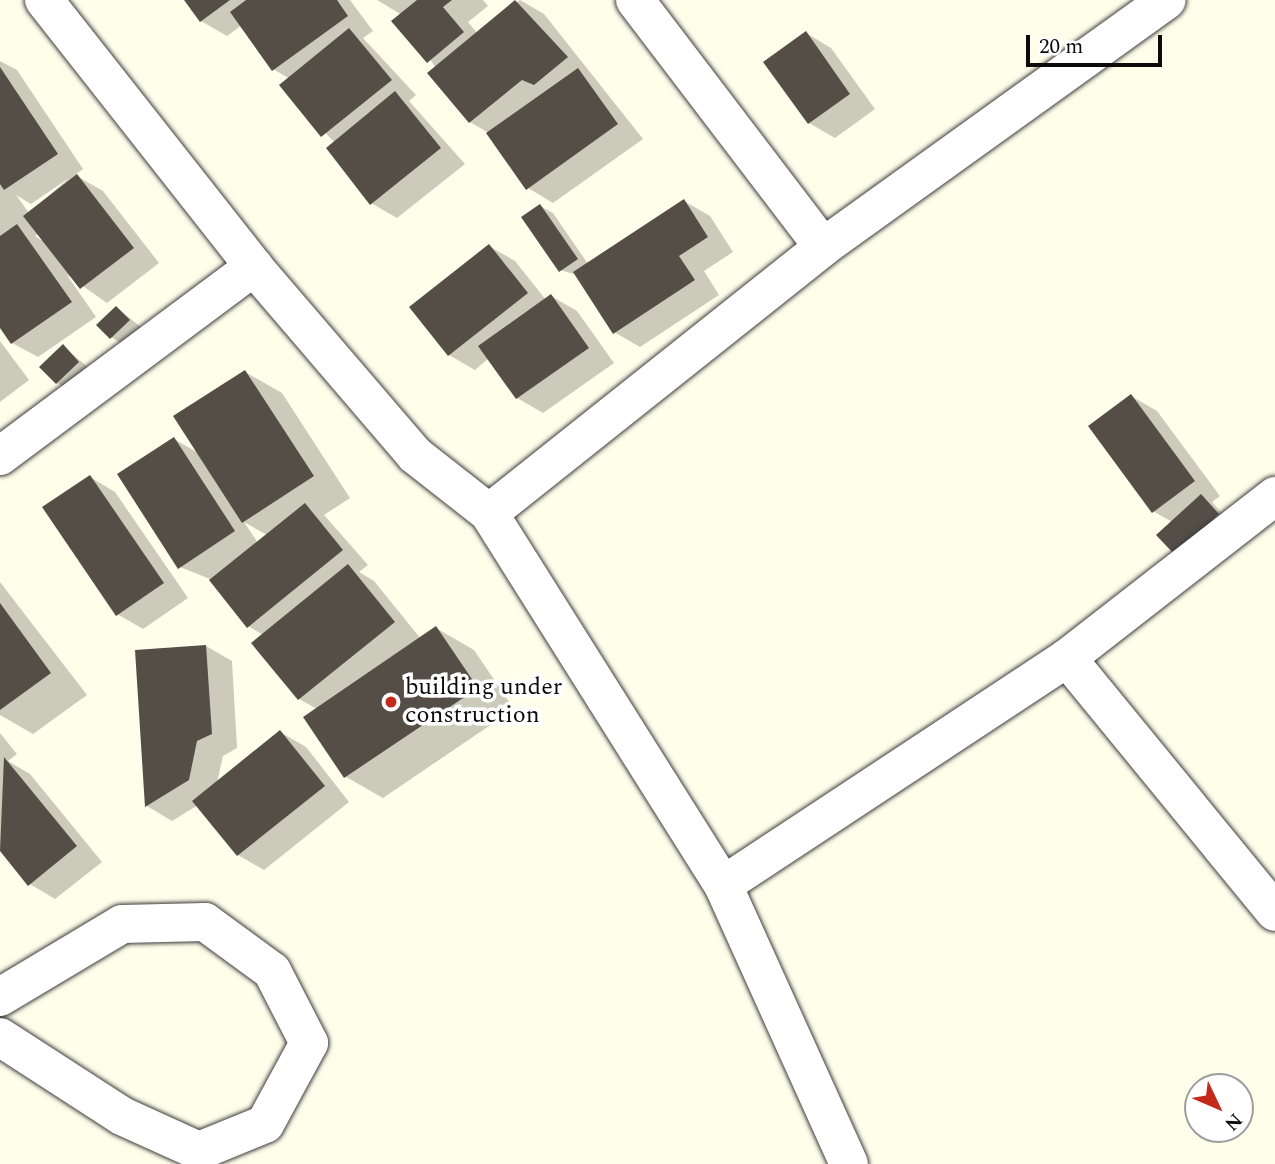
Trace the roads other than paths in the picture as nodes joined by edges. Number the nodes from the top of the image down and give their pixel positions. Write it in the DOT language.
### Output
graph roads {
  1 [pos="44,0"];
  2 [pos="635,0"];
  3 [pos="1167,0"];
  4 [pos="823,247"];
  5 [pos="254,267"];
  6 [pos="0,456"];
  7 [pos="1275,496"];
  8 [pos="489,513"];
  9 [pos="1067,658"];
  10 [pos="723,885"];
  11 [pos="1275,912"];
  12 [pos="0,997"];
  13 [pos="0,1037"];
  14 [pos="849,1164"];
  1 -- 5 [label="street"];
  2 -- 4 [label="street"];
  3 -- 4 [label="street"];
  4 -- 8 [label="street"];
  5 -- 6 [label="street"];
  5 -- 8 [label="street"];
  7 -- 9 [label="street"];
  8 -- 10 [label="street"];
  9 -- 10 [label="street"];
  9 -- 11 [label="street"];
  10 -- 14 [label="street"];
  12 -- 13 [label="street"];
}
